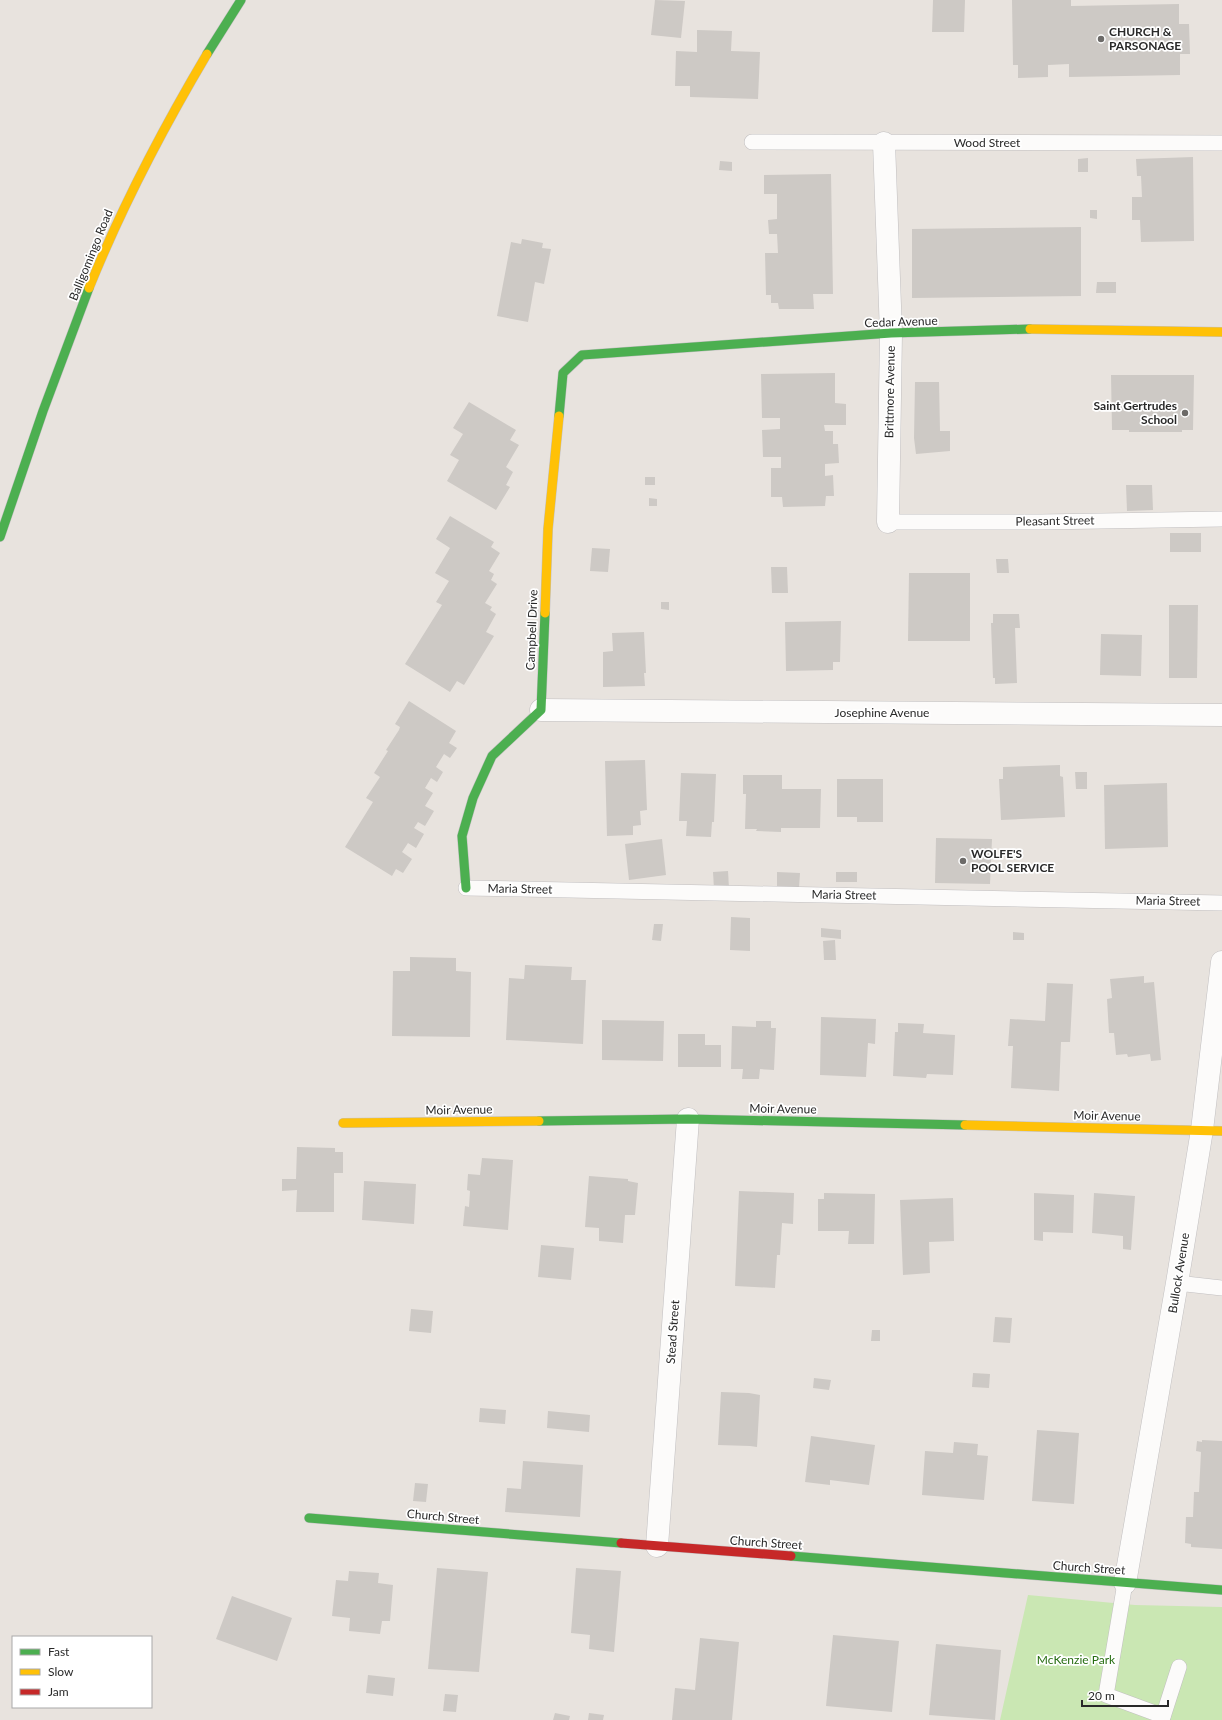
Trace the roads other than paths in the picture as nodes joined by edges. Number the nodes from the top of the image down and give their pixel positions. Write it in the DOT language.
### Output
graph roads {
  1 [pos="241,0"];
  2 [pos="752,142"];
  3 [pos="884,143"];
  4 [pos="1222,143"];
  5 [pos="1222,332"];
  6 [pos="891,333"];
  7 [pos="582,355"];
  8 [pos="1222,519"];
  9 [pos="888,522"];
  10 [pos="0,537"];
  11 [pos="541,710"];
  12 [pos="1222,715"];
  13 [pos="466,888"];
  14 [pos="1222,902"];
  15 [pos="1222,962"];
  16 [pos="688,1119"];
  17 [pos="343,1123"];
  18 [pos="1212,1130"];
  19 [pos="1177,1283"];
  20 [pos="1222,1288"];
  21 [pos="309,1518"];
  22 [pos="657,1546"];
  23 [pos="1125,1583"];
  24 [pos="1222,1590"];
  25 [pos="1179,1667"];
  26 [pos="1163,1718"];
  1 -- 10 [label="street, Balligomingo Road"];
  2 -- 3 [label="lane, Wood Street"];
  3 -- 4 [label="lane, Wood Street"];
  3 -- 6 [label="street, Brittmore Avenue"];
  5 -- 6 [label="street, Cedar Avenue"];
  6 -- 7 [label="street, Cedar Avenue"];
  6 -- 9 [label="street, Brittmore Avenue"];
  7 -- 11 [label="street, Campbell Drive"];
  8 -- 9 [label="lane, Pleasant Street"];
  11 -- 12 [label="street, Josephine Avenue"];
  11 -- 13 [label="street"];
  13 -- 14 [label="lane, Maria Street"];
  15 -- 18 [label="street, Bullock Avenue"];
  16 -- 17 [label="street, Moir Avenue"];
  16 -- 18 [label="street, Moir Avenue"];
  16 -- 22 [label="street, Stead Street"];
  18 -- 19 [label="street, Bullock Avenue"];
  19 -- 20 [label="lane"];
  19 -- 23 [label="street, Bullock Avenue"];
  21 -- 22 [label="street, Church Street"];
  22 -- 23 [label="street, Church Street"];
  23 -- 24 [label="street, Church Street"];
  23 -- 26 [label="lane"];
  25 -- 26 [label="lane"];
}
